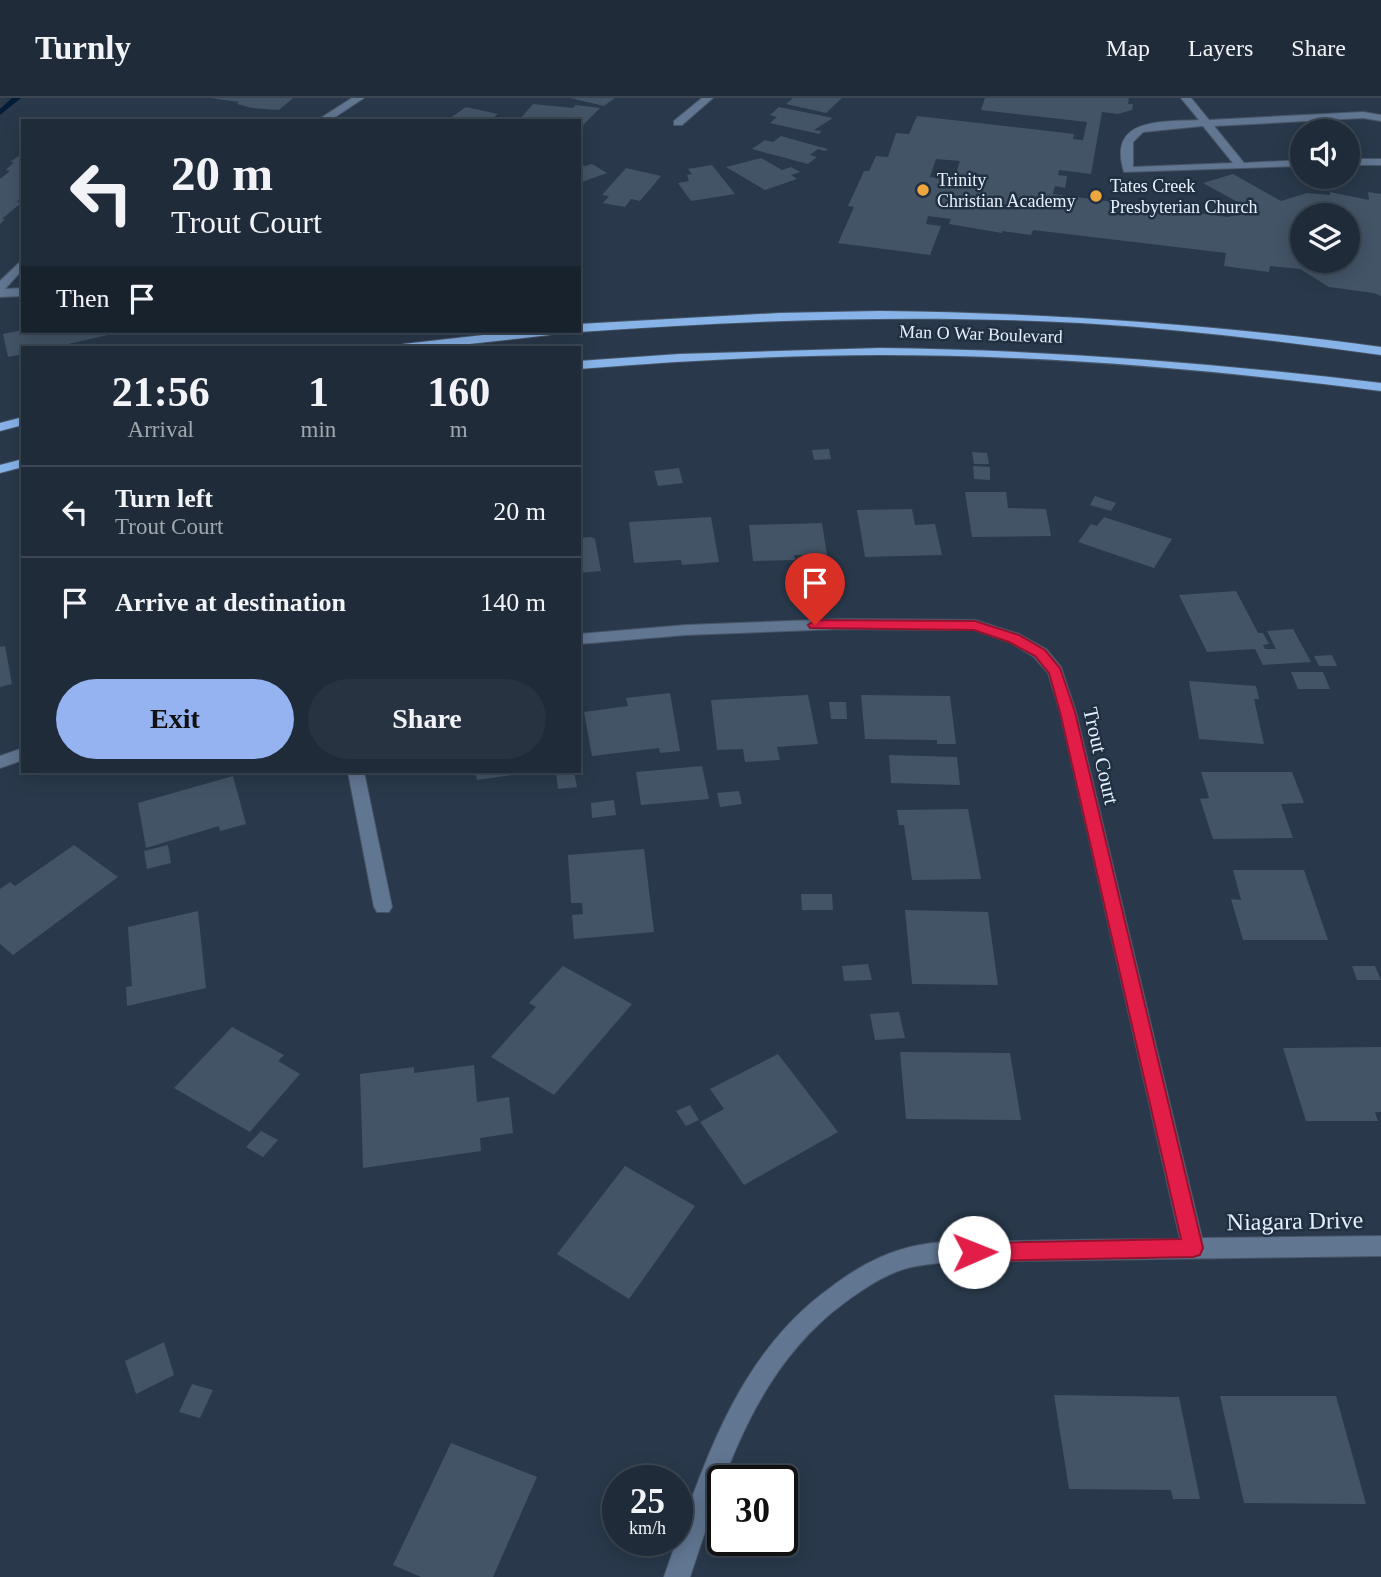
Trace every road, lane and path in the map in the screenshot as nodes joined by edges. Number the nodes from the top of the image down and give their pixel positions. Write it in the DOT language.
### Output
graph roads {
  1 [pos="359,98"];
  2 [pos="708,98"];
  3 [pos="1186,98"];
  4 [pos="1381,118"];
  5 [pos="324,119"];
  6 [pos="1206,122"];
  7 [pos="678,123"];
  8 [pos="1360,162"];
  9 [pos="1381,162"];
  10 [pos="1290,164"];
  11 [pos="1241,166"];
  12 [pos="21,265"];
  13 [pos="0,291"];
  14 [pos="21,292"];
  15 [pos="581,328"];
  16 [pos="533,333"];
  17 [pos="420,346"];
  18 [pos="1381,351"];
  19 [pos="581,365"];
  20 [pos="1381,387"];
  21 [pos="21,421"];
  22 [pos="0,426"];
  23 [pos="21,464"];
  24 [pos="0,469"];
  25 [pos="581,639"];
  26 [pos="21,755"];
  27 [pos="0,762"];
  28 [pos="356,773"];
  29 [pos="383,907"];
  30 [pos="1381,1246"];
  31 [pos="1193,1248"];
  32 [pos="677,1577"];
  1 -- 5 [label="street"];
  2 -- 7 [label="street"];
  3 -- 6 [label="street"];
  4 -- 6 [label="street"];
  6 -- 11 [label="street"];
  6 -- 11 [label="street"];
  8 -- 9 [label="street"];
  10 -- 11 [label="street"];
  12 -- 13 [label="street"];
  13 -- 14 [label="street"];
  15 -- 18 [label="main road, Man O War Boulevard"];
  16 -- 17 [label="main road"];
  19 -- 20 [label="main road, Man O War Boulevard"];
  21 -- 22 [label="main road"];
  23 -- 24 [label="main road"];
  25 -- 31 [label="street, Trout Court"];
  26 -- 27 [label="street"];
  28 -- 29 [label="street"];
  30 -- 31 [label="street, Niagara Drive"];
  31 -- 32 [label="street, Niagara Drive"];
}
